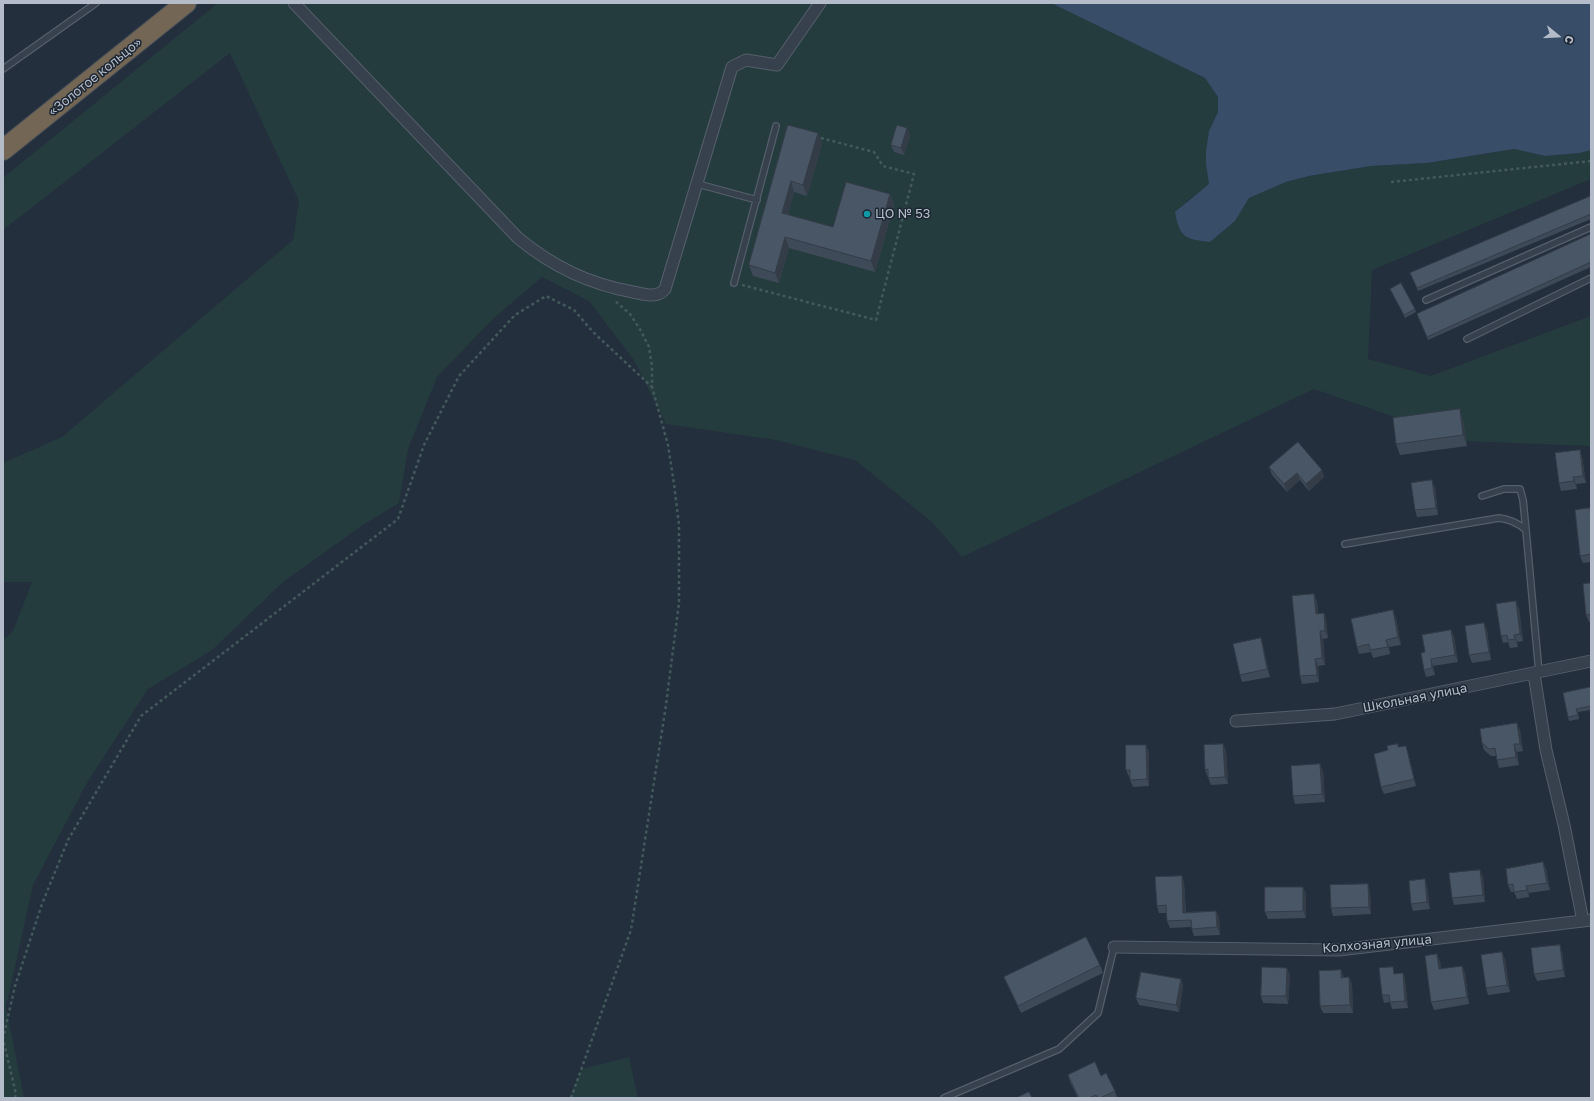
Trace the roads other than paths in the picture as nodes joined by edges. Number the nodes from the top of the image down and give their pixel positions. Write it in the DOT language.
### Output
graph roads {
  1 [pos="96,3"];
  2 [pos="186,3"];
  3 [pos="294,3"];
  4 [pos="820,3"];
  5 [pos="3,69"];
  6 [pos="776,126"];
  7 [pos="3,150"];
  8 [pos="698,184"];
  9 [pos="758,200"];
  10 [pos="1591,227"];
  11 [pos="1591,278"];
  12 [pos="734,283"];
  13 [pos="1426,300"];
  14 [pos="1467,339"];
  15 [pos="1482,496"];
  16 [pos="1526,530"];
  17 [pos="1345,544"];
  18 [pos="1591,661"];
  19 [pos="1536,674"];
  20 [pos="1236,721"];
  21 [pos="1587,921"];
  22 [pos="1114,947"];
  23 [pos="944,1098"];
  1 -- 5 [label="lane"];
  2 -- 7 [label="highway, «Золотое кольцо»"];
  3 -- 8 [label="street"];
  4 -- 8 [label="street"];
  6 -- 9 [label="lane"];
  8 -- 9 [label="lane"];
  9 -- 12 [label="lane"];
  10 -- 13 [label="lane"];
  11 -- 14 [label="lane"];
  15 -- 16 [label="lane"];
  16 -- 17 [label="lane"];
  16 -- 19 [label="lane"];
  18 -- 19 [label="street, Школьная улица"];
  19 -- 20 [label="street, Школьная улица"];
  19 -- 21 [label="street"];
  21 -- 22 [label="street, Колхозная улица"];
  22 -- 23 [label="lane"];
}
